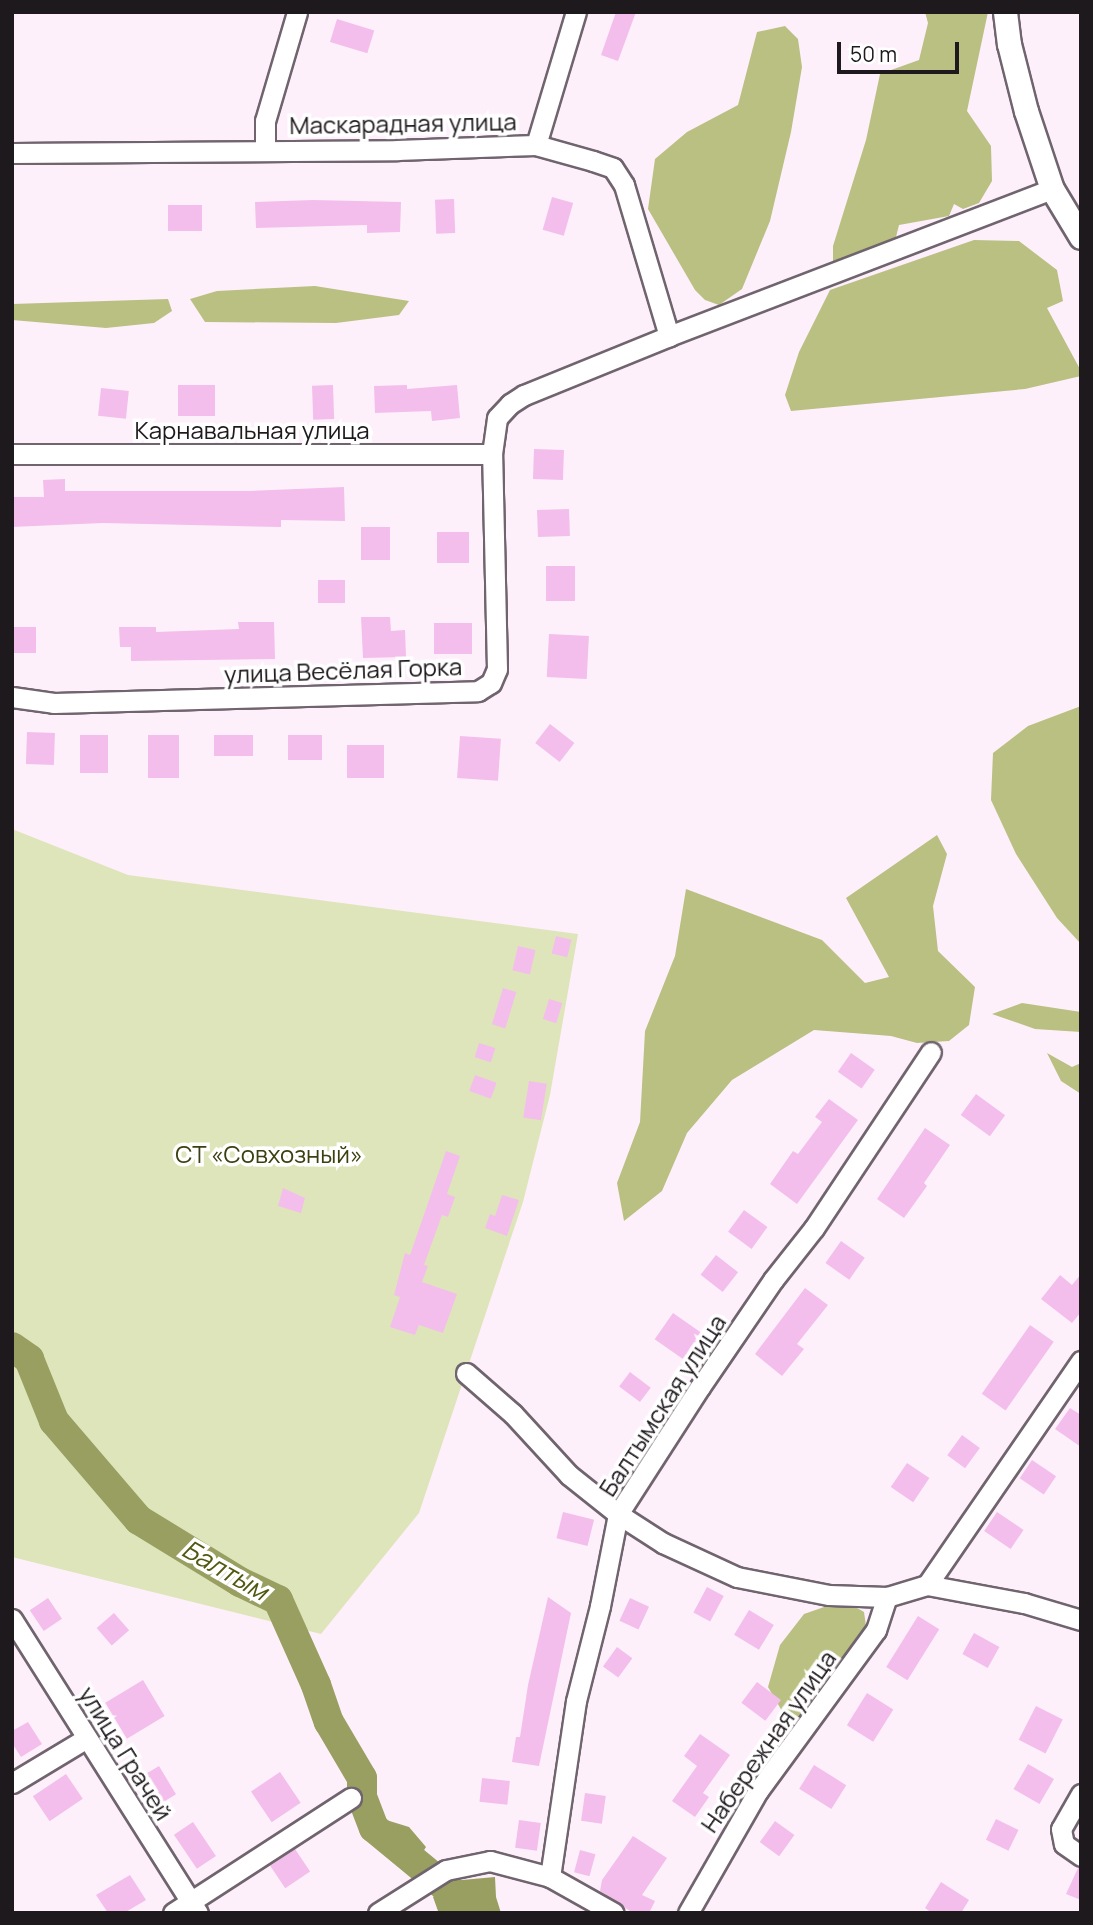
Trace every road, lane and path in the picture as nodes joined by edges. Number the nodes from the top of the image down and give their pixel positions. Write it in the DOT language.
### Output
graph roads {
  1 [pos="298,12"];
  2 [pos="576,12"];
  3 [pos="1005,12"];
  4 [pos="536,145"];
  5 [pos="265,151"];
  6 [pos="12,153"];
  7 [pos="1052,189"];
  8 [pos="1081,237"];
  9 [pos="669,336"];
  10 [pos="12,454"];
  11 [pos="492,454"];
  12 [pos="12,697"];
  13 [pos="931,1052"];
  14 [pos="1081,1362"];
  15 [pos="466,1373"];
  16 [pos="618,1514"];
  17 [pos="927,1585"];
  18 [pos="887,1597"];
  19 [pos="12,1619"];
  20 [pos="1081,1620"];
  21 [pos="87,1738"];
  22 [pos="12,1783"];
  23 [pos="1081,1794"];
  24 [pos="351,1798"];
  25 [pos="1081,1856"];
  26 [pos="550,1877"];
  27 [pos="194,1907"];
  28 [pos="173,1913"];
  29 [pos="378,1913"];
  30 [pos="614,1913"];
  31 [pos="688,1913"];
  1 -- 5 [label="street"];
  2 -- 4 [label="street"];
  3 -- 7 [label="street"];
  4 -- 5 [label="street, Маскарадная улица"];
  4 -- 9 [label="street, Маскарадная улица"];
  5 -- 6 [label="street, Маскарадная улица"];
  7 -- 8 [label="street"];
  7 -- 9 [label="street"];
  9 -- 11 [label="street, улица Весёлая Горка"];
  10 -- 11 [label="street, Карнавальная улица"];
  11 -- 12 [label="street, улица Весёлая Горка"];
  13 -- 16 [label="street, Балтымская улица"];
  14 -- 17 [label="street"];
  15 -- 16 [label="street"];
  16 -- 18 [label="street"];
  16 -- 26 [label="street, Балтымская улица"];
  17 -- 18 [label="street"];
  17 -- 20 [label="street"];
  18 -- 31 [label="street, Набережная улица"];
  19 -- 21 [label="street, улица Грачей"];
  21 -- 22 [label="street"];
  21 -- 27 [label="street, улица Грачей"];
  23 -- 25 [label="street"];
  24 -- 27 [label="street"];
  26 -- 29 [label="street"];
  26 -- 30 [label="street"];
  27 -- 28 [label="street"];
}
